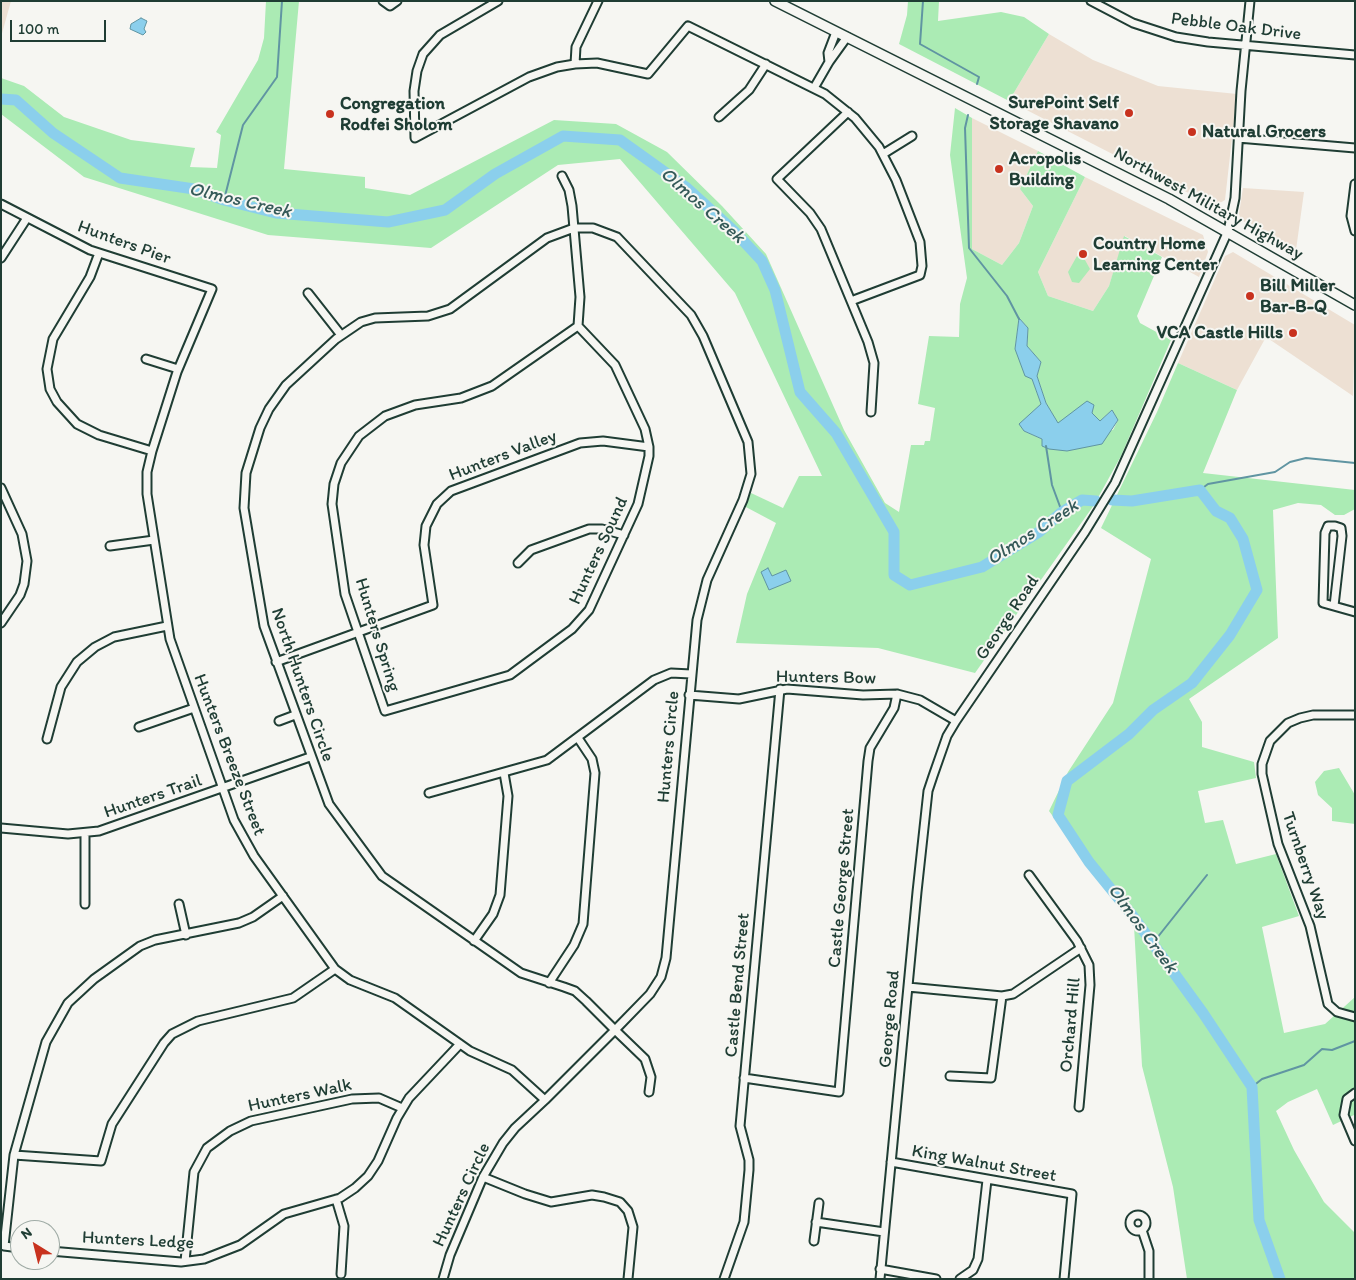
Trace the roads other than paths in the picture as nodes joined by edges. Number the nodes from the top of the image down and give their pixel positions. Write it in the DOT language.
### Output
graph roads {
  1 [pos="383,1"];
  2 [pos="397,1"];
  3 [pos="498,1"];
  4 [pos="598,1"];
  5 [pos="775,1"];
  6 [pos="1091,1"];
  7 [pos="1250,1"];
  8 [pos="836,32"];
  9 [pos="847,37"];
  10 [pos="1246,46"];
  11 [pos="1355,55"];
  12 [pos="829,62"];
  13 [pos="575,64"];
  14 [pos="766,64"];
  15 [pos="814,88"];
  16 [pos="848,112"];
  17 [pos="719,117"];
  18 [pos="912,136"];
  19 [pos="1238,138"];
  20 [pos="1355,148"];
  21 [pos="883,154"];
  22 [pos="562,176"];
  23 [pos="1355,184"];
  24 [pos="1,204"];
  25 [pos="27,218"];
  26 [pos="574,228"];
  27 [pos="1228,231"];
  28 [pos="1355,231"];
  29 [pos="99,253"];
  30 [pos="1,258"];
  31 [pos="212,289"];
  32 [pos="308,293"];
  33 [pos="851,302"];
  34 [pos="1355,305"];
  35 [pos="578,326"];
  36 [pos="341,335"];
  37 [pos="146,359"];
  38 [pos="178,369"];
  39 [pos="871,412"];
  40 [pos="650,447"];
  41 [pos="152,451"];
  42 [pos="1,488"];
  43 [pos="624,535"];
  44 [pos="154,540"];
  45 [pos="110,546"];
  46 [pos="518,563"];
  47 [pos="1334,606"];
  48 [pos="1355,612"];
  49 [pos="1,623"];
  50 [pos="167,626"];
  51 [pos="356,632"];
  52 [pos="276,662"];
  53 [pos="691,674"];
  54 [pos="780,690"];
  55 [pos="897,694"];
  56 [pos="689,695"];
  57 [pos="194,708"];
  58 [pos="385,711"];
  59 [pos="295,715"];
  60 [pos="1355,715"];
  61 [pos="279,721"];
  62 [pos="956,721"];
  63 [pos="139,727"];
  64 [pos="47,738"];
  65 [pos="578,738"];
  66 [pos="310,756"];
  67 [pos="504,773"];
  68 [pos="223,788"];
  69 [pos="429,793"];
  70 [pos="1,828"];
  71 [pos="85,833"];
  72 [pos="1029,875"];
  73 [pos="283,896"];
  74 [pos="85,904"];
  75 [pos="179,904"];
  76 [pos="186,935"];
  77 [pos="474,941"];
  78 [pos="1081,948"];
  79 [pos="335,969"];
  80 [pos="549,982"];
  81 [pos="908,987"];
  82 [pos="1002,996"];
  83 [pos="1355,1017"];
  84 [pos="615,1030"];
  85 [pos="460,1044"];
  86 [pos="950,1076"];
  87 [pos="744,1078"];
  88 [pos="649,1092"];
  89 [pos="1355,1093"];
  90 [pos="545,1100"];
  91 [pos="1079,1107"];
  92 [pos="402,1108"];
  93 [pos="1355,1140"];
  94 [pos="14,1154"];
  95 [pos="891,1162"];
  96 [pos="483,1177"];
  97 [pos="987,1180"];
  98 [pos="336,1199"];
  99 [pos="819,1203"];
  100 [pos="816,1222"];
  101 [pos="1142,1230"];
  102 [pos="884,1232"];
  103 [pos="814,1241"];
  104 [pos="10,1247"];
  105 [pos="60,1251"];
  106 [pos="185,1261"];
  107 [pos="880,1269"];
  108 [pos="341,1274"];
  109 [pos="443,1279"];
  110 [pos="628,1279"];
  111 [pos="724,1279"];
  112 [pos="880,1279"];
  113 [pos="936,1279"];
  114 [pos="960,1279"];
  115 [pos="1064,1279"];
  116 [pos="1149,1279"];
  1 -- 2 [label="street"];
  3 -- 13 [label="street"];
  4 -- 13 [label="street"];
  5 -- 8 [label="main road, Northwest Military Highway"];
  6 -- 10 [label="street, Pebble Oak Drive"];
  7 -- 10 [label="street, George Road"];
  8 -- 9 [label="main road, Northwest Military Highway"];
  8 -- 12 [label="street"];
  9 -- 12 [label="street"];
  9 -- 27 [label="main road, Northwest Military Highway"];
  10 -- 11 [label="street, Pebble Oak Drive"];
  10 -- 19 [label="street, George Road"];
  12 -- 15 [label="street"];
  13 -- 14 [label="street"];
  14 -- 15 [label="street"];
  14 -- 17 [label="street"];
  15 -- 16 [label="street"];
  16 -- 21 [label="street"];
  16 -- 33 [label="street"];
  18 -- 21 [label="street"];
  19 -- 20 [label="street"];
  19 -- 27 [label="street, George Road"];
  21 -- 33 [label="street"];
  22 -- 26 [label="street"];
  23 -- 28 [label="street"];
  24 -- 25 [label="street, Hunters Pier"];
  25 -- 29 [label="street, Hunters Pier"];
  25 -- 30 [label="street"];
  26 -- 35 [label="street"];
  26 -- 36 [label="street, North Hunters Circle"];
  26 -- 53 [label="street, Hunters Circle"];
  27 -- 34 [label="main road, Northwest Military Highway"];
  27 -- 62 [label="street, George Road"];
  29 -- 31 [label="street, Hunters Pier"];
  29 -- 41 [label="street"];
  31 -- 38 [label="street, Hunters Breeze Street"];
  32 -- 36 [label="street"];
  33 -- 39 [label="street"];
  35 -- 40 [label="street, Hunters Sound"];
  35 -- 51 [label="street, Hunters Spring"];
  36 -- 52 [label="street, North Hunters Circle"];
  37 -- 38 [label="street"];
  38 -- 41 [label="street, Hunters Breeze Street"];
  40 -- 43 [label="street, Hunters Sound"];
  40 -- 51 [label="street, Hunters Valley"];
  41 -- 44 [label="street, Hunters Breeze Street"];
  42 -- 49 [label="street"];
  43 -- 46 [label="street"];
  43 -- 58 [label="street, Hunters Sound"];
  44 -- 45 [label="street"];
  44 -- 50 [label="street, Hunters Breeze Street"];
  47 -- 47 [label="street"];
  47 -- 48 [label="street"];
  50 -- 57 [label="street, Hunters Breeze Street"];
  50 -- 64 [label="street"];
  51 -- 52 [label="street"];
  51 -- 58 [label="street, Hunters Spring"];
  52 -- 59 [label="street, North Hunters Circle"];
  53 -- 56 [label="street, Hunters Circle"];
  53 -- 65 [label="street"];
  54 -- 55 [label="street, Hunters Bow"];
  54 -- 56 [label="street, Hunters Bow"];
  54 -- 87 [label="street, Castle Bend Street"];
  55 -- 62 [label="street, Hunters Bow"];
  55 -- 87 [label="street, Castle George Street"];
  56 -- 84 [label="street, Hunters Circle"];
  57 -- 63 [label="street"];
  57 -- 68 [label="street, Hunters Breeze Street"];
  59 -- 61 [label="street"];
  59 -- 66 [label="street, North Hunters Circle"];
  60 -- 83 [label="street, Turnberry Way"];
  62 -- 81 [label="street, George Road"];
  65 -- 67 [label="street"];
  65 -- 80 [label="street"];
  66 -- 68 [label="street, Hunters Trail"];
  66 -- 77 [label="street, North Hunters Circle"];
  67 -- 69 [label="street"];
  67 -- 77 [label="street"];
  68 -- 71 [label="street, Hunters Trail"];
  68 -- 73 [label="street, Hunters Breeze Street"];
  70 -- 71 [label="street, Hunters Trail"];
  71 -- 74 [label="street"];
  72 -- 78 [label="street, Orchard Hill"];
  73 -- 76 [label="street"];
  73 -- 79 [label="street, Hunters Breeze Street"];
  75 -- 76 [label="street"];
  76 -- 94 [label="street"];
  77 -- 80 [label="street, North Hunters Circle"];
  78 -- 82 [label="street"];
  78 -- 91 [label="street, Orchard Hill"];
  79 -- 85 [label="street, Hunters Breeze Street"];
  79 -- 94 [label="street"];
  80 -- 84 [label="street, North Hunters Circle"];
  81 -- 82 [label="street"];
  81 -- 95 [label="street, George Road"];
  82 -- 86 [label="street"];
  84 -- 88 [label="street, North Hunters Circle"];
  84 -- 90 [label="street, Hunters Circle"];
  85 -- 90 [label="street, Hunters Breeze Street"];
  85 -- 92 [label="street, Hunters Ledge"];
  87 -- 111 [label="street, Castle Bend Street"];
  89 -- 93 [label="street"];
  90 -- 96 [label="street, Hunters Circle"];
  92 -- 98 [label="street, Hunters Ledge"];
  92 -- 106 [label="street, Hunters Walk"];
  94 -- 104 [label="street"];
  95 -- 97 [label="street, King Walnut Street"];
  95 -- 102 [label="street, George Road"];
  96 -- 109 [label="street, Hunters Circle"];
  96 -- 110 [label="street"];
  97 -- 114 [label="street"];
  97 -- 115 [label="street, King Walnut Street"];
  98 -- 106 [label="street, Hunters Ledge"];
  98 -- 108 [label="street"];
  99 -- 100 [label="street"];
  100 -- 102 [label="street"];
  100 -- 103 [label="street"];
  101 -- 116 [label="street"];
  102 -- 107 [label="street, George Road"];
  105 -- 106 [label="street, Hunters Ledge"];
  107 -- 112 [label="street, George Road"];
  107 -- 113 [label="street"];
}
